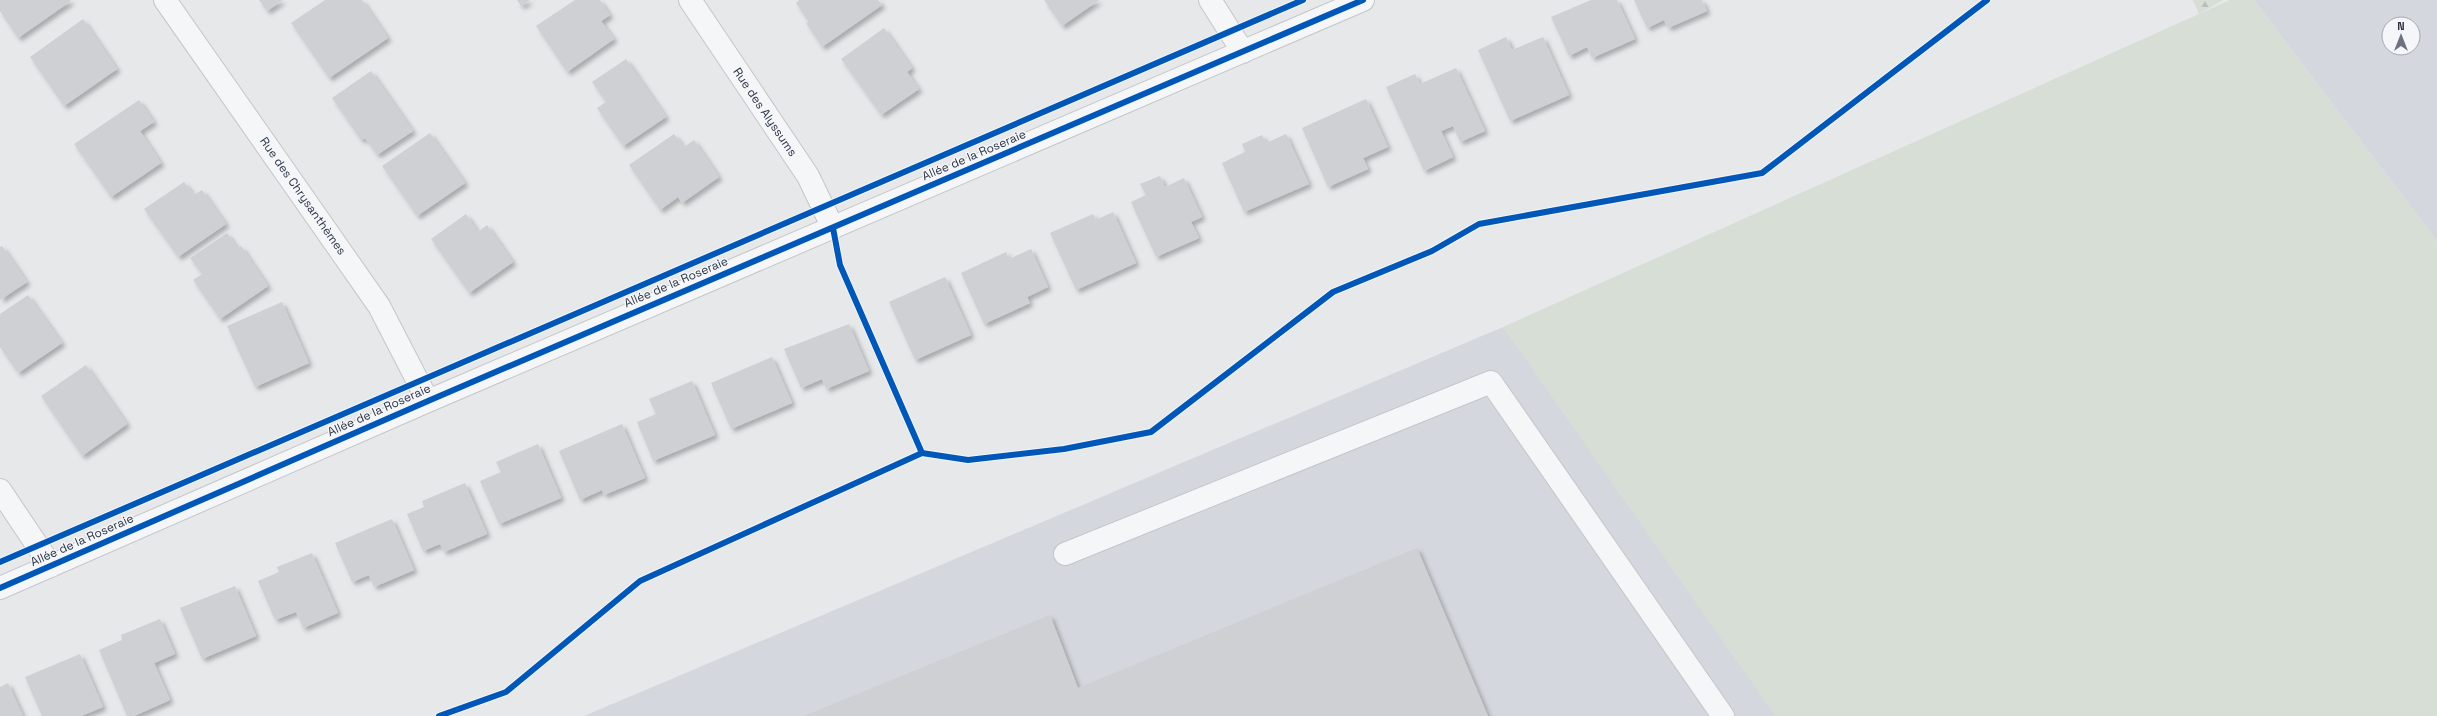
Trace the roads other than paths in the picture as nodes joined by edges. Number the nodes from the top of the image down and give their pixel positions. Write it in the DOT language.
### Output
graph roads {
  1 [pos="165,0"];
  2 [pos="690,0"];
  3 [pos="1210,0"];
  4 [pos="1363,0"];
  5 [pos="1243,52"];
  6 [pos="833,228"];
  7 [pos="428,401"];
  8 [pos="0,490"];
  9 [pos="1066,554"];
  10 [pos="51,566"];
  11 [pos="0,588"];
  12 [pos="1723,716"];
  1 -- 7 [label="street, Rue des Chrysanthèmes"];
  2 -- 6 [label="street, Rue des Alyssums"];
  3 -- 5 [label="street"];
  4 -- 5 [label="street, Allée de la Roseraie"];
  5 -- 6 [label="street, Allée de la Roseraie"];
  6 -- 7 [label="street, Allée de la Roseraie"];
  7 -- 10 [label="street, Allée de la Roseraie"];
  8 -- 10 [label="street"];
  9 -- 12 [label="street"];
  10 -- 11 [label="street, Allée de la Roseraie"];
}
